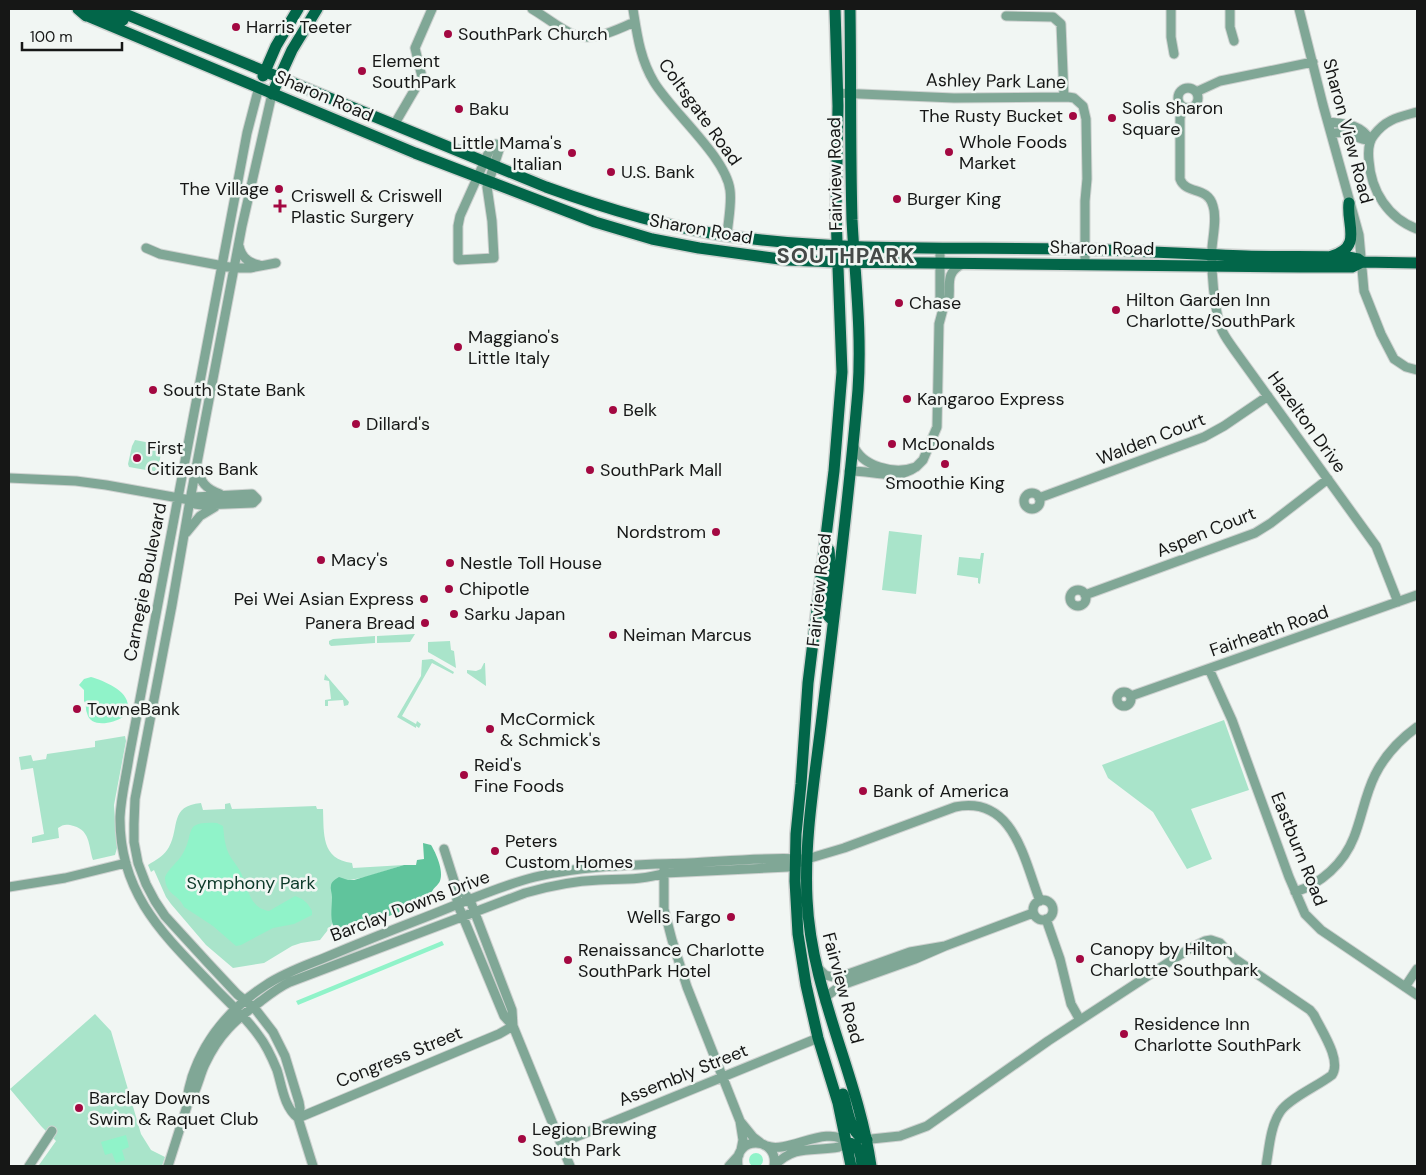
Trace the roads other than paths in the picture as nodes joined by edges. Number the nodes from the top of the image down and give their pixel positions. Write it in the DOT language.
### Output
graph roads {
  1 [pos="113,9"];
  2 [pos="298,9"];
  3 [pos="317,9"];
  4 [pos="432,9"];
  5 [pos="532,9"];
  6 [pos="633,9"];
  7 [pos="835,9"];
  8 [pos="850,9"];
  9 [pos="1171,9"];
  10 [pos="1230,9"];
  11 [pos="1300,9"];
  12 [pos="82,12"];
  13 [pos="1006,16"];
  14 [pos="635,22"];
  15 [pos="155,26"];
  16 [pos="1234,40"];
  17 [pos="1174,54"];
  18 [pos="1312,62"];
  19 [pos="265,71"];
  20 [pos="279,77"];
  21 [pos="258,87"];
  22 [pos="1196,92"];
  23 [pos="837,93"];
  24 [pos="272,94"];
  25 [pos="851,94"];
  26 [pos="1064,97"];
  27 [pos="1182,106"];
  28 [pos="1417,112"];
  29 [pos="1328,122"];
  30 [pos="394,125"];
  31 [pos="1331,134"];
  32 [pos="1370,140"];
  33 [pos="489,164"];
  34 [pos="483,180"];
  35 [pos="1349,203"];
  36 [pos="1417,229"];
  37 [pos="727,236"];
  38 [pos="239,245"];
  39 [pos="837,246"];
  40 [pos="854,246"];
  41 [pos="146,248"];
  42 [pos="940,248"];
  43 [pos="1085,249"];
  44 [pos="1212,254"];
  45 [pos="1326,257"];
  46 [pos="837,262"];
  47 [pos="1362,262"];
  48 [pos="276,263"];
  49 [pos="856,263"];
  50 [pos="1417,263"];
  51 [pos="264,264"];
  52 [pos="940,264"];
  53 [pos="964,264"];
  54 [pos="1085,265"];
  55 [pos="222,266"];
  56 [pos="1212,267"];
  57 [pos="234,268"];
  58 [pos="943,309"];
  59 [pos="1417,370"];
  60 [pos="1268,396"];
  61 [pos="852,442"];
  62 [pos="198,462"];
  63 [pos="916,467"];
  64 [pos="849,471"];
  65 [pos="9,478"];
  66 [pos="1328,479"];
  67 [pos="225,495"];
  68 [pos="178,498"];
  69 [pos="1040,498"];
  70 [pos="190,500"];
  71 [pos="221,505"];
  72 [pos="826,532"];
  73 [pos="183,540"];
  74 [pos="1085,595"];
  75 [pos="1417,595"];
  76 [pos="1398,602"];
  77 [pos="833,620"];
  78 [pos="1209,669"];
  79 [pos="1131,696"];
  80 [pos="1417,727"];
  81 [pos="444,850"];
  82 [pos="807,859"];
  83 [pos="126,862"];
  84 [pos="795,862"];
  85 [pos="664,868"];
  86 [pos="9,887"];
  87 [pos="457,890"];
  88 [pos="1295,892"];
  89 [pos="470,900"];
  90 [pos="1040,901"];
  91 [pos="458,905"];
  92 [pos="474,911"];
  93 [pos="1033,913"];
  94 [pos="462,916"];
  95 [pos="1046,919"];
  96 [pos="944,946"];
  97 [pos="816,966"];
  98 [pos="1417,969"];
  99 [pos="1406,987"];
  100 [pos="1417,995"];
  101 [pos="825,1002"];
  102 [pos="249,1004"];
  103 [pos="239,1012"];
  104 [pos="1080,1020"];
  105 [pos="513,1026"];
  106 [pos="818,1038"];
  107 [pos="723,1076"];
  108 [pos="298,1118"];
  109 [pos="740,1120"];
  110 [pos="52,1131"];
  111 [pos="867,1140"];
  112 [pos="847,1142"];
  113 [pos="561,1143"];
  114 [pos="764,1145"];
  115 [pos="740,1152"];
  116 [pos="29,1166"];
  117 [pos="168,1166"];
  118 [pos="313,1166"];
  119 [pos="570,1166"];
  120 [pos="729,1166"];
  121 [pos="738,1166"];
  122 [pos="774,1166"];
  123 [pos="851,1166"];
  124 [pos="862,1166"];
  125 [pos="871,1166"];
  126 [pos="1266,1166"];
  1 -- 15 [label="main road, Sharon Road"];
  2 -- 19 [label="main road, Carnegie Boulevard"];
  3 -- 20 [label="main road, Carnegie Boulevard"];
  4 -- 30 [label="street"];
  5 -- 14 [label="street"];
  6 -- 14 [label="street, Coltsgate Road"];
  7 -- 23 [label="main road, Fairview Road"];
  8 -- 25 [label="main road, Fairview Road"];
  9 -- 17 [label="street"];
  10 -- 16 [label="street"];
  11 -- 18 [label="street, Sharon View Road"];
  12 -- 15 [label="main road"];
  12 -- 21 [label="main road, Sharon Road"];
  13 -- 26 [label="street"];
  14 -- 37 [label="street, Coltsgate Road"];
  15 -- 19 [label="main road, Sharon Road"];
  18 -- 22 [label="street"];
  18 -- 29 [label="street, Sharon View Road"];
  19 -- 20 [label="main road, Sharon Road"];
  19 -- 21 [label="main road, Carnegie Boulevard"];
  20 -- 24 [label="main road, Carnegie Boulevard"];
  20 -- 30 [label="main road, Sharon Road"];
  21 -- 24 [label="main road, Sharon Road"];
  21 -- 55 [label="street, Carnegie Boulevard"];
  22 -- 27 [label="street"];
  22 -- 27 [label="street"];
  23 -- 25 [label="street, Ashley Park Lane"];
  23 -- 39 [label="main road, Fairview Road"];
  24 -- 34 [label="main road, Sharon Road"];
  24 -- 38 [label="street, Carnegie Boulevard"];
  25 -- 26 [label="street, Ashley Park Lane"];
  25 -- 40 [label="main road, Fairview Road"];
  26 -- 43 [label="street, Ashley Park Lane"];
  27 -- 44 [label="street, Hazelton Drive"];
  28 -- 32 [label="street"];
  29 -- 31 [label="street, Sharon View Road"];
  29 -- 32 [label="street"];
  30 -- 33 [label="main road, Sharon Road"];
  31 -- 32 [label="street"];
  31 -- 35 [label="street, Sharon View Road"];
  32 -- 36 [label="street"];
  33 -- 34 [label="street"];
  33 -- 37 [label="main road, Sharon Road"];
  34 -- 34 [label="street"];
  34 -- 46 [label="main road, Sharon Road"];
  35 -- 45 [label="main road"];
  35 -- 47 [label="street, Sharon View Road"];
  37 -- 39 [label="main road, Sharon Road"];
  38 -- 51 [label="street"];
  38 -- 57 [label="street, Carnegie Boulevard"];
  39 -- 40 [label="main road, Sharon Road"];
  39 -- 46 [label="main road, Fairview Road"];
  40 -- 42 [label="main road, Sharon Road"];
  40 -- 49 [label="main road, Fairview Road"];
  41 -- 55 [label="street"];
  42 -- 43 [label="main road, Sharon Road"];
  42 -- 52 [label="street"];
  43 -- 44 [label="main road, Sharon Road"];
  43 -- 54 [label="street, Ashley Park Lane"];
  44 -- 45 [label="main road, Sharon Road"];
  44 -- 56 [label="street, Hazelton Drive"];
  45 -- 47 [label="main road, Sharon Road"];
  46 -- 49 [label="main road, Sharon Road"];
  46 -- 72 [label="main road, Fairview Road"];
  47 -- 50 [label="main road, Sharon Road"];
  47 -- 56 [label="main road, Sharon Road"];
  47 -- 59 [label="street, Sharon View Road"];
  48 -- 51 [label="street"];
  49 -- 52 [label="main road, Sharon Road"];
  49 -- 61 [label="main road, Fairview Road"];
  51 -- 57 [label="street"];
  52 -- 53 [label="main road, Sharon Road"];
  52 -- 58 [label="street"];
  53 -- 54 [label="main road, Sharon Road"];
  53 -- 58 [label="street"];
  54 -- 56 [label="main road, Sharon Road"];
  55 -- 57 [label="street"];
  55 -- 68 [label="street, Carnegie Boulevard"];
  56 -- 60 [label="street, Hazelton Drive"];
  57 -- 62 [label="street, Carnegie Boulevard"];
  58 -- 63 [label="street"];
  60 -- 66 [label="street, Hazelton Drive"];
  60 -- 69 [label="street, Walden Court"];
  61 -- 63 [label="street"];
  61 -- 64 [label="main road, Fairview Road"];
  62 -- 67 [label="street"];
  62 -- 70 [label="street, Carnegie Boulevard"];
  63 -- 64 [label="street"];
  64 -- 77 [label="main road, Fairview Road"];
  65 -- 68 [label="street"];
  66 -- 74 [label="street, Aspen Court"];
  66 -- 76 [label="street, Hazelton Drive"];
  67 -- 70 [label="street"];
  67 -- 71 [label="street"];
  68 -- 70 [label="street"];
  68 -- 83 [label="street, Carnegie Boulevard"];
  70 -- 71 [label="street"];
  70 -- 73 [label="street, Carnegie Boulevard"];
  71 -- 73 [label="street"];
  72 -- 77 [label="main road"];
  72 -- 84 [label="main road, Fairview Road"];
  73 -- 102 [label="street, Carnegie Boulevard"];
  75 -- 76 [label="street, Fairheath Road"];
  76 -- 78 [label="street, Fairheath Road"];
  77 -- 82 [label="main road, Fairview Road"];
  78 -- 79 [label="street, Fairheath Road"];
  78 -- 88 [label="street, Eastburn Road"];
  80 -- 88 [label="street"];
  81 -- 87 [label="street"];
  82 -- 84 [label="street, Barclay Downs Drive"];
  82 -- 90 [label="street, Barclay Downs Drive"];
  82 -- 97 [label="main road, Fairview Road"];
  83 -- 86 [label="street"];
  83 -- 103 [label="street, Carnegie Boulevard"];
  84 -- 85 [label="street, Barclay Downs Drive"];
  84 -- 106 [label="main road, Fairview Road"];
  85 -- 89 [label="street, Barclay Downs Drive"];
  85 -- 92 [label="street, Barclay Downs Drive"];
  85 -- 107 [label="street"];
  87 -- 89 [label="street"];
  87 -- 91 [label="street"];
  88 -- 99 [label="street, Eastburn Road"];
  89 -- 91 [label="street, Barclay Downs Drive"];
  89 -- 92 [label="street"];
  90 -- 93 [label="street"];
  90 -- 95 [label="street, Barclay Downs Drive"];
  91 -- 94 [label="street"];
  91 -- 102 [label="street, Barclay Downs Drive"];
  92 -- 94 [label="street, Barclay Downs Drive"];
  92 -- 105 [label="street"];
  93 -- 95 [label="street"];
  93 -- 96 [label="street"];
  94 -- 102 [label="street, Barclay Downs Drive"];
  94 -- 105 [label="street"];
  95 -- 104 [label="street, Barclay Downs Drive"];
  96 -- 97 [label="street"];
  96 -- 101 [label="street"];
  97 -- 101 [label="main road, Fairview Road"];
  98 -- 99 [label="street"];
  99 -- 100 [label="street, Eastburn Road"];
  101 -- 111 [label="main road, Fairview Road"];
  102 -- 103 [label="street, Barclay Downs Drive"];
  102 -- 108 [label="street, Carnegie Boulevard"];
  103 -- 108 [label="street, Carnegie Boulevard"];
  103 -- 117 [label="street, Barclay Downs Drive"];
  104 -- 111 [label="street"];
  104 -- 126 [label="street"];
  105 -- 108 [label="street, Congress Street"];
  105 -- 113 [label="street"];
  106 -- 107 [label="street, Assembly Street"];
  106 -- 111 [label="main road"];
  106 -- 112 [label="main road, Fairview Road"];
  107 -- 109 [label="street"];
  107 -- 113 [label="street, Assembly Street"];
  108 -- 118 [label="street, Carnegie Boulevard"];
  109 -- 114 [label="street"];
  109 -- 115 [label="street"];
  110 -- 116 [label="street"];
  111 -- 112 [label="street"];
  111 -- 125 [label="main road, Fairview Road"];
  112 -- 114 [label="street"];
  112 -- 122 [label="street"];
  112 -- 123 [label="main road, Fairview Road"];
  112 -- 124 [label="main road"];
  113 -- 119 [label="street"];
  114 -- 115 [label="street"];
  114 -- 122 [label="street"];
  115 -- 120 [label="street"];
  115 -- 121 [label="street"];
}
